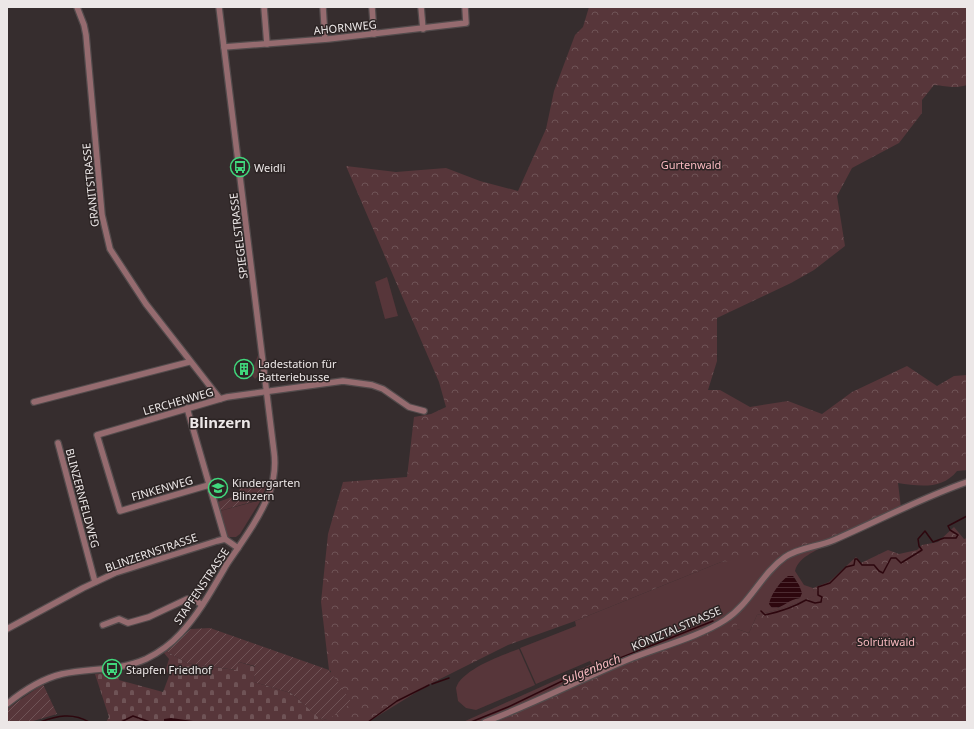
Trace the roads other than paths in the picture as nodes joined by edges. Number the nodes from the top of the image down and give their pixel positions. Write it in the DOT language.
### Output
graph roads {
  1 [pos="77,7"];
  2 [pos="220,7"];
  3 [pos="264,7"];
  4 [pos="323,7"];
  5 [pos="372,7"];
  6 [pos="421,7"];
  7 [pos="465,7"];
  8 [pos="423,29"];
  9 [pos="374,34"];
  10 [pos="325,39"];
  11 [pos="267,44"];
  12 [pos="224,48"];
  13 [pos="190,362"];
  14 [pos="266,390"];
  15 [pos="220,399"];
  16 [pos="34,402"];
  17 [pos="187,408"];
  18 [pos="424,411"];
  19 [pos="58,443"];
  20 [pos="967,482"];
  21 [pos="209,485"];
  22 [pos="120,511"];
  23 [pos="224,539"];
  24 [pos="238,548"];
  25 [pos="96,582"];
  26 [pos="202,605"];
  27 [pos="103,625"];
  28 [pos="7,629"];
  29 [pos="7,704"];
  30 [pos="485,722"];
  1 -- 13 [label="street, GRANITSTRASSE"];
  2 -- 12 [label="street, SPIEGELSTRASSE"];
  3 -- 11 [label="street"];
  4 -- 10 [label="street"];
  5 -- 9 [label="street"];
  6 -- 8 [label="street"];
  7 -- 8 [label="street, AHORNWEG"];
  8 -- 9 [label="street, AHORNWEG"];
  9 -- 10 [label="street, AHORNWEG"];
  10 -- 11 [label="street, AHORNWEG"];
  11 -- 12 [label="street, AHORNWEG"];
  12 -- 14 [label="street, SPIEGELSTRASSE"];
  13 -- 15 [label="street, GRANITSTRASSE"];
  13 -- 16 [label="street"];
  14 -- 15 [label="street, LERCHENWEG"];
  14 -- 18 [label="street, LERCHENWEG"];
  14 -- 24 [label="street, STAPFENSTRASSE"];
  15 -- 17 [label="street, LERCHENWEG"];
  17 -- 21 [label="street"];
  17 -- 22 [label="street, LERCHENWEG"];
  19 -- 25 [label="street, BLINZERNFELDWEG"];
  20 -- 30 [label="street, KÖNIZTALSTRASSE"];
  21 -- 22 [label="street, FINKENWEG"];
  21 -- 23 [label="street"];
  23 -- 24 [label="street"];
  23 -- 25 [label="street, BLINZERNSTRASSE"];
  24 -- 26 [label="street, STAPFENSTRASSE"];
  25 -- 28 [label="street, BLINZERNSTRASSE"];
  26 -- 27 [label="street"];
  26 -- 29 [label="street, STAPFENSTRASSE"];
}
